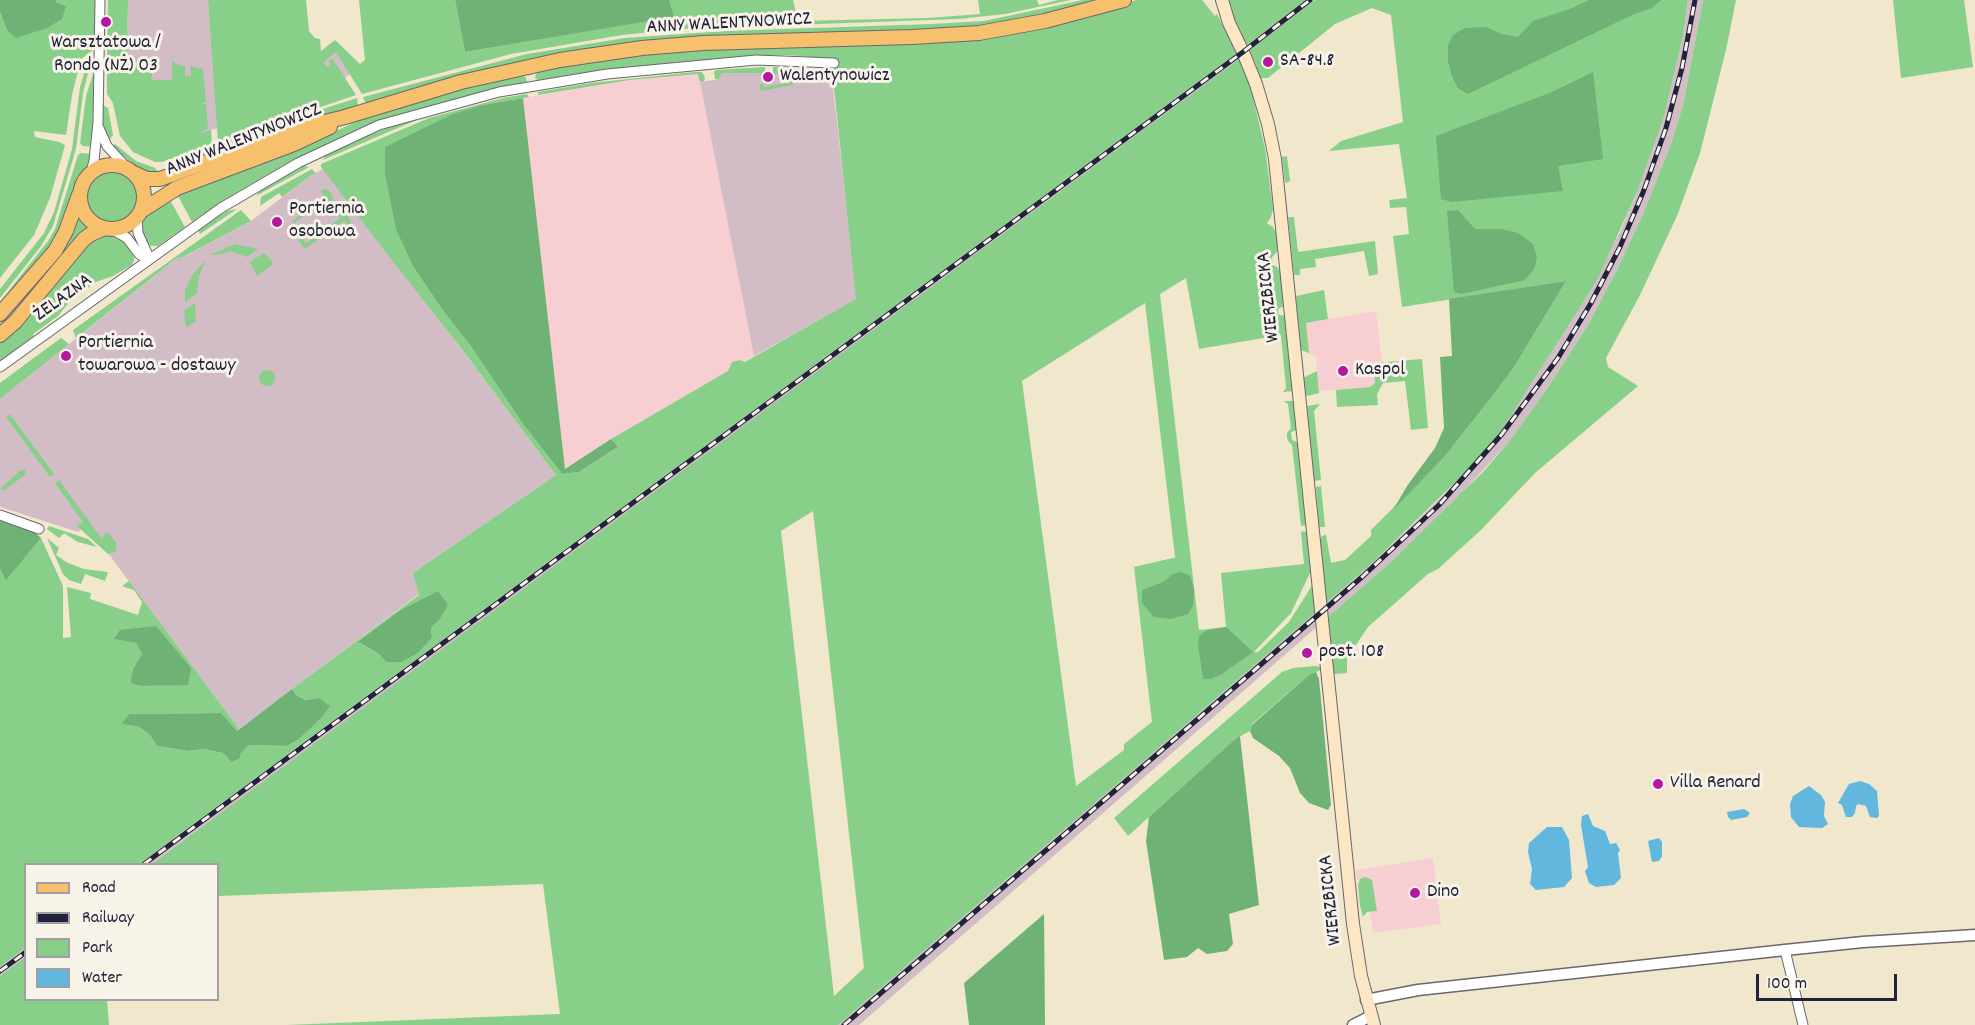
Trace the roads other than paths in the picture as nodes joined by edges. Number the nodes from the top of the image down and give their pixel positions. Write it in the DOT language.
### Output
graph roads {
  1 [pos="100,0"];
  2 [pos="1113,0"];
  3 [pos="1124,0"];
  4 [pos="1211,0"];
  5 [pos="1221,0"];
  6 [pos="1099,6"];
  7 [pos="1229,23"];
  8 [pos="834,63"];
  9 [pos="365,111"];
  10 [pos="98,122"];
  11 [pos="131,171"];
  12 [pos="91,172"];
  13 [pos="80,192"];
  14 [pos="139,214"];
  15 [pos="108,229"];
  16 [pos="148,260"];
  17 [pos="0,314"];
  18 [pos="0,335"];
  19 [pos="0,367"];
  20 [pos="0,515"];
  21 [pos="39,529"];
  22 [pos="1975,935"];
  23 [pos="1785,950"];
  24 [pos="1366,1000"];
  25 [pos="1372,1021"];
  26 [pos="1353,1025"];
  27 [pos="1803,1025"];
  1 -- 10 [label="street"];
  2 -- 6 [label="main road, ANNY WALENTYNOWICZ"];
  3 -- 6 [label="main road, ANNY WALENTYNOWICZ"];
  4 -- 7 [label="main road, WIERZBICKA"];
  5 -- 7 [label="main road, WIERZBICKA"];
  6 -- 9 [label="main road, ANNY WALENTYNOWICZ"];
  7 -- 24 [label="main road, WIERZBICKA"];
  8 -- 16 [label="street, ŻELAZNA"];
  9 -- 11 [label="main road, ANNY WALENTYNOWICZ"];
  9 -- 14 [label="main road, ANNY WALENTYNOWICZ"];
  10 -- 11 [label="street"];
  10 -- 12 [label="street"];
  11 -- 12 [label="main road"];
  11 -- 14 [label="main road"];
  12 -- 13 [label="main road"];
  13 -- 15 [label="main road"];
  13 -- 17 [label="main road"];
  14 -- 15 [label="main road"];
  14 -- 16 [label="street"];
  15 -- 16 [label="street"];
  15 -- 18 [label="main road"];
  16 -- 19 [label="street, ŻELAZNA"];
  20 -- 21 [label="street"];
  22 -- 23 [label="street"];
  23 -- 24 [label="street"];
  23 -- 27 [label="street"];
  24 -- 25 [label="main road, WIERZBICKA"];
  25 -- 26 [label="street"];
}
